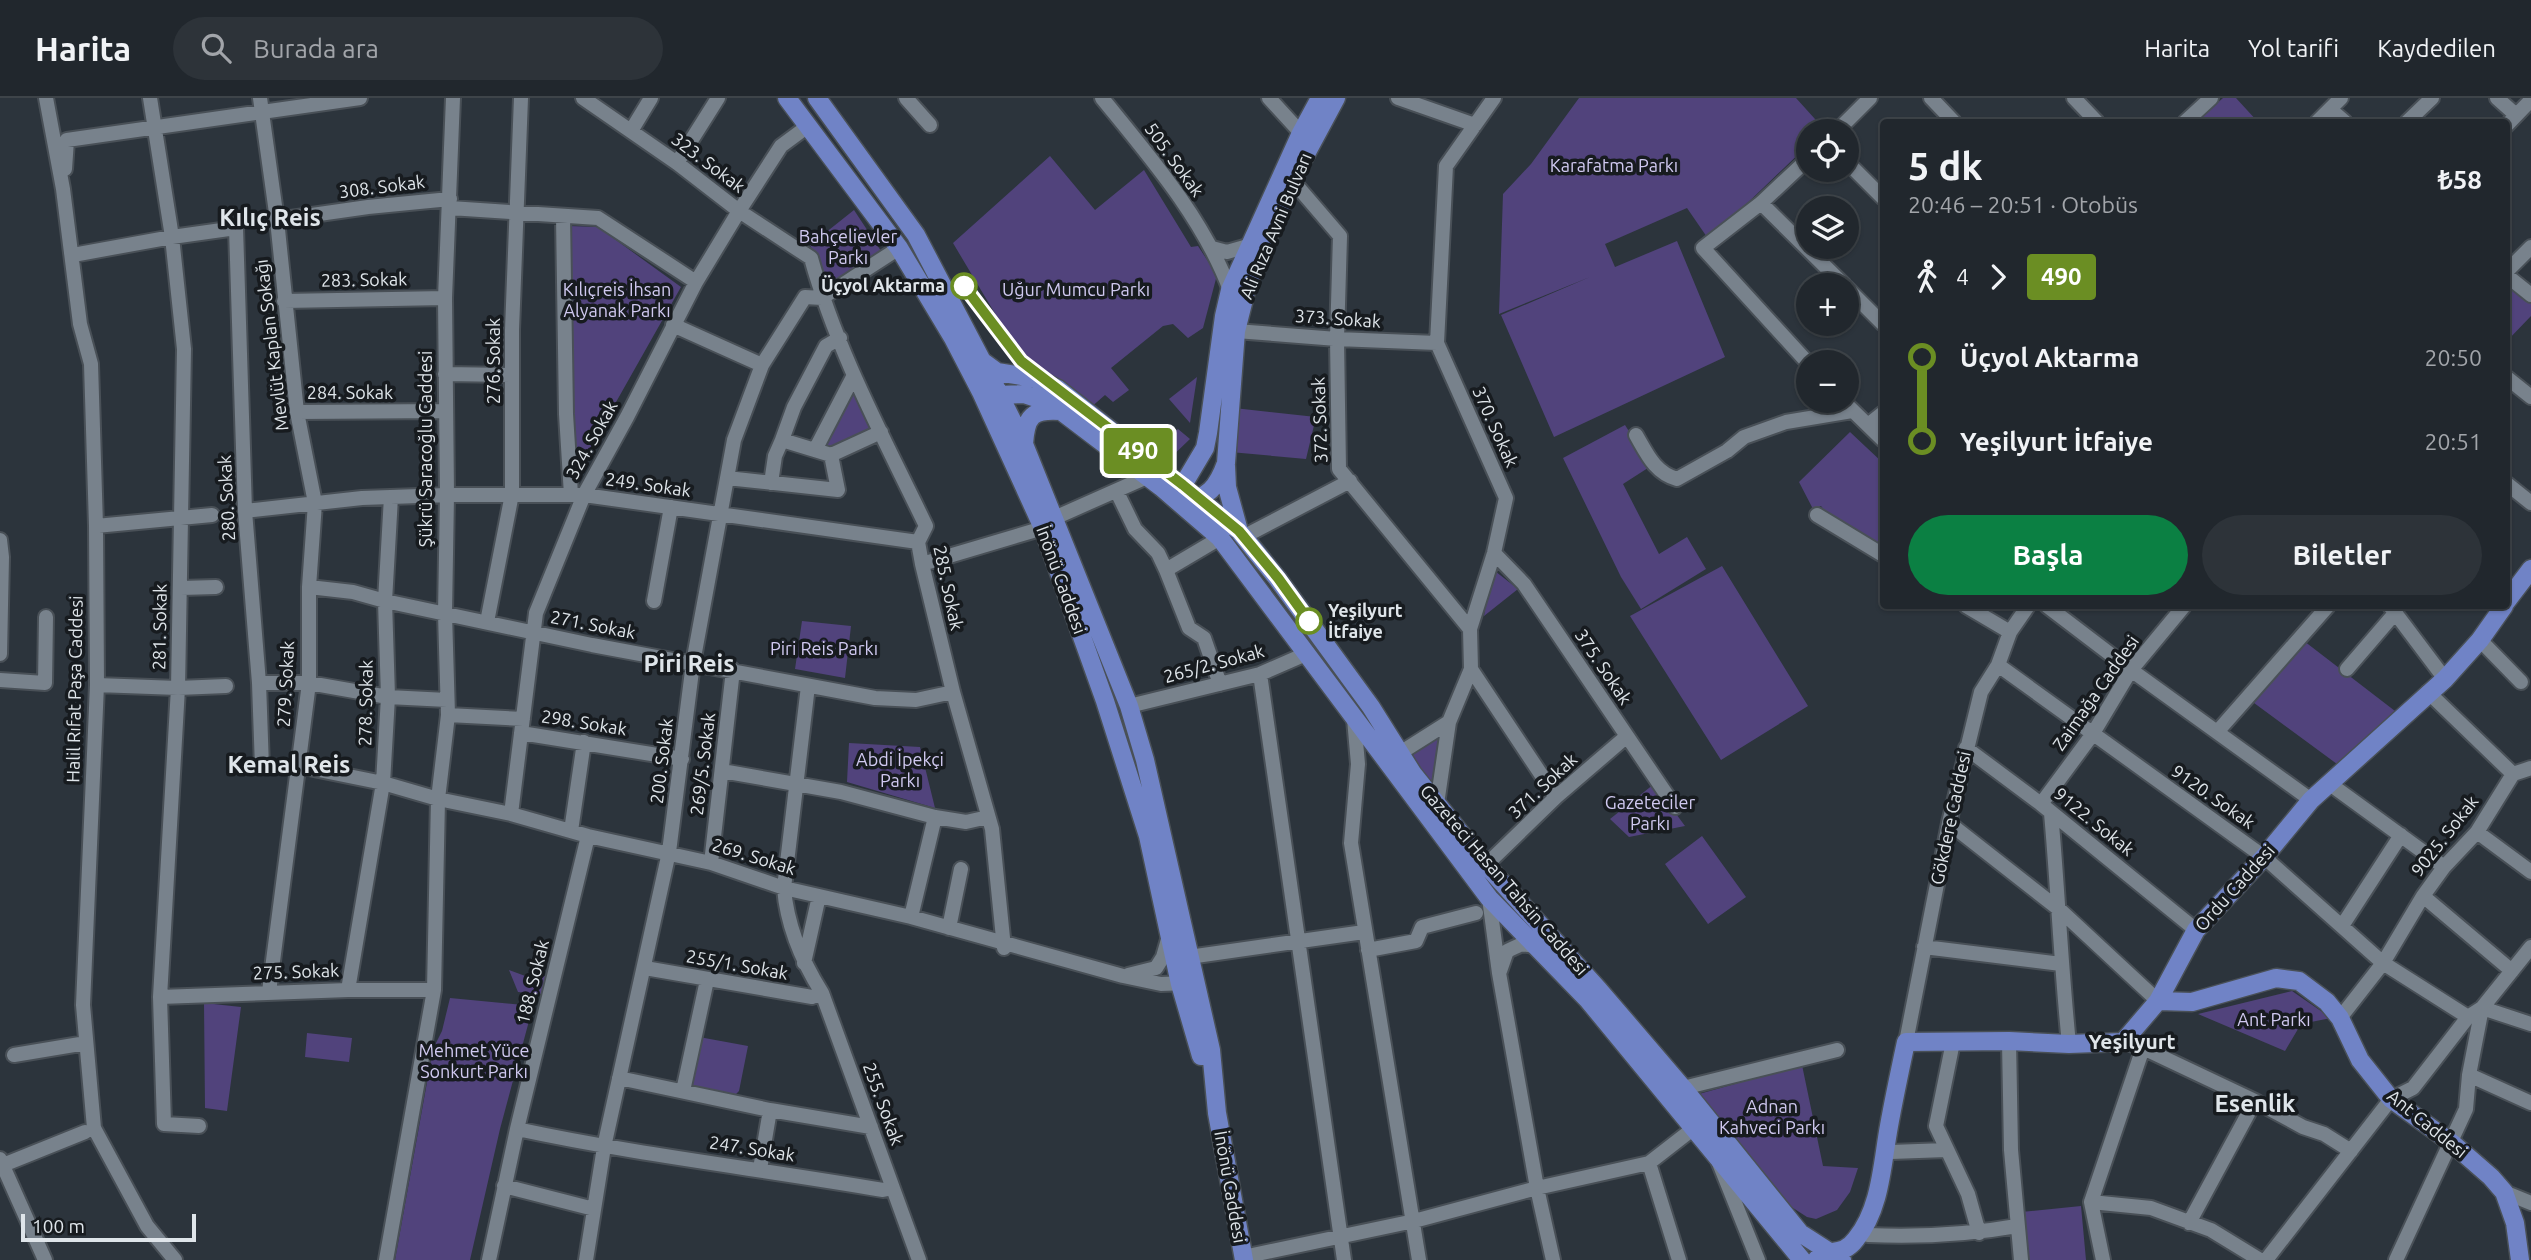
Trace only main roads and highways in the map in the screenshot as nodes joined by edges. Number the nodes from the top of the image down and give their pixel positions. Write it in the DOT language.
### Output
graph roads {
  1 [pos="787,98"];
  2 [pos="817,98"];
  3 [pos="1320,98"];
  4 [pos="1336,98"];
  5 [pos="982,361"];
  6 [pos="1016,377"];
  7 [pos="991,390"];
  8 [pos="1061,411"];
  9 [pos="1024,444"];
  10 [pos="1226,463"];
  11 [pos="1185,479"];
  12 [pos="1191,501"];
  13 [pos="1047,524"];
  14 [pos="1241,534"];
  15 [pos="2529,576"];
  16 [pos="2510,596"];
  17 [pos="2500,609"];
  18 [pos="1188,983"];
  19 [pos="2158,1001"];
  20 [pos="1906,1042"];
  21 [pos="1889,1128"];
  22 [pos="1864,1236"];
  23 [pos="1810,1240"];
  24 [pos="1838,1257"];
  25 [pos="1244,1258"];
  26 [pos="1802,1260"];
  27 [pos="1816,1260"];
  28 [pos="1852,1260"];
  29 [pos="2520,1260"];
  1 -- 7 [label="main road, İnönü Caddesi"];
  2 -- 5 [label="main road, İnönü Caddesi"];
  3 -- 11 [label="main road, Ali Rıza Avni Bulvarı"];
  4 -- 10 [label="main road, Ali Rıza Avni Bulvarı"];
  5 -- 6 [label="main road"];
  5 -- 7 [label="main road, İnönü Caddesi"];
  6 -- 7 [label="main road"];
  6 -- 11 [label="main road"];
  7 -- 8 [label="main road, Gazeteci Hasan Tahsin Caddesi"];
  7 -- 9 [label="main road, İnönü Caddesi"];
  7 -- 13 [label="main road, İnönü Caddesi"];
  8 -- 9 [label="main road"];
  8 -- 12 [label="main road, Gazeteci Hasan Tahsin Caddesi"];
  9 -- 13 [label="main road, İnönü Caddesi"];
  10 -- 12 [label="main road, Ali Rıza Avni Bulvarı"];
  10 -- 14 [label="main road"];
  11 -- 12 [label="main road"];
  12 -- 14 [label="main road, Gazeteci Hasan Tahsin Caddesi"];
  12 -- 26 [label="main road, Gazeteci Hasan Tahsin Caddesi"];
  13 -- 18 [label="main road, İnönü Caddesi"];
  13 -- 18 [label="main road, İnönü Caddesi"];
  14 -- 23 [label="main road, Gazeteci Hasan Tahsin Caddesi"];
  15 -- 16 [label="main road, Ordu Caddesi"];
  17 -- 19 [label="main road, Ordu Caddesi"];
  18 -- 25 [label="main road, İnönü Caddesi"];
  19 -- 20 [label="main road, Ordu Caddesi"];
  19 -- 29 [label="main road, Ant Caddesi"];
  20 -- 21 [label="main road, Gökdere Caddesi"];
  21 -- 22 [label="main road, Gökdere Caddesi"];
  21 -- 22 [label="main road, Gökdere Caddesi"];
  22 -- 23 [label="main road"];
  22 -- 24 [label="main road"];
  22 -- 28 [label="main road, Gökdere Caddesi"];
  23 -- 24 [label="main road, Gazeteci Hasan Tahsin Caddesi"];
  24 -- 27 [label="main road"];
}
